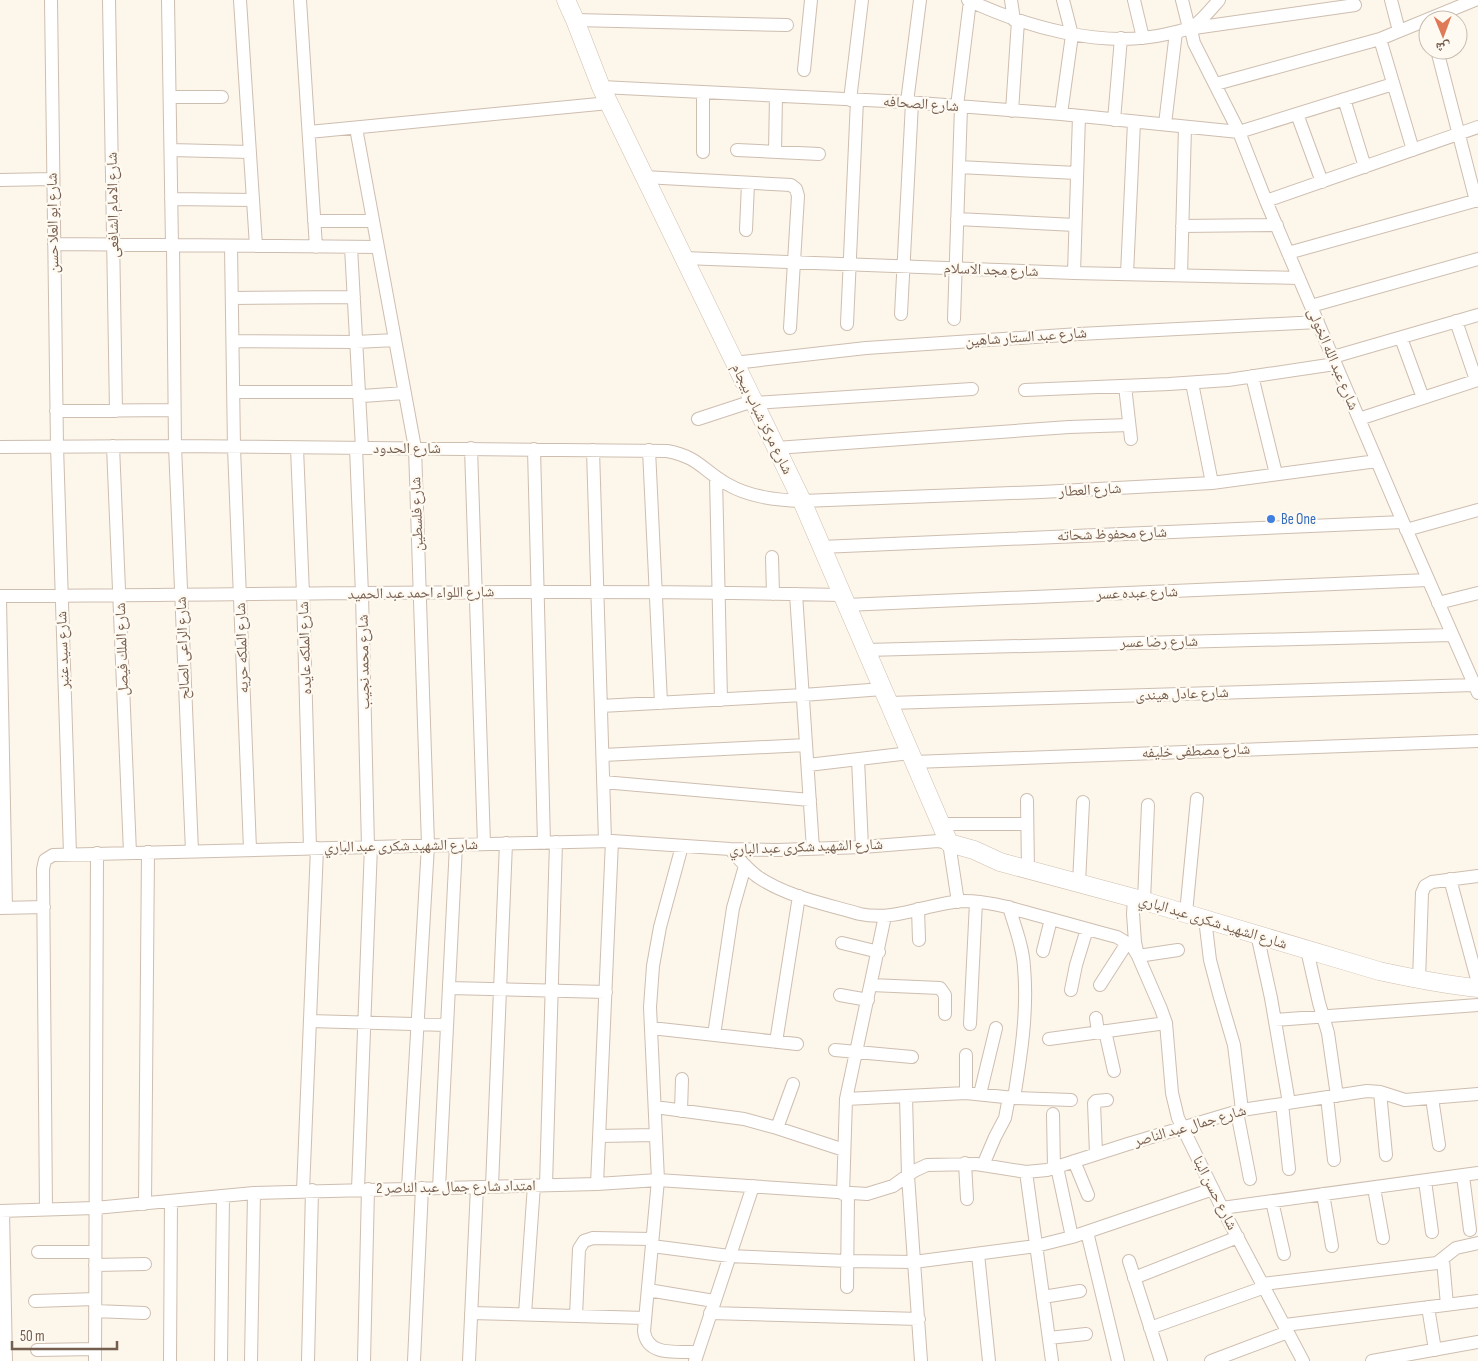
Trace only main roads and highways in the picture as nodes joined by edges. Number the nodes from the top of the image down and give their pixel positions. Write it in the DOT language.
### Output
graph roads {
  1 [pos="566,0"];
  2 [pos="949,843"];
  3 [pos="1478,988"];
  1 -- 2 [label="main road, شارع مركز شباب بيجام"];
  2 -- 3 [label="main road, شارع الشهيد شكرى عبد الباري"];
}
